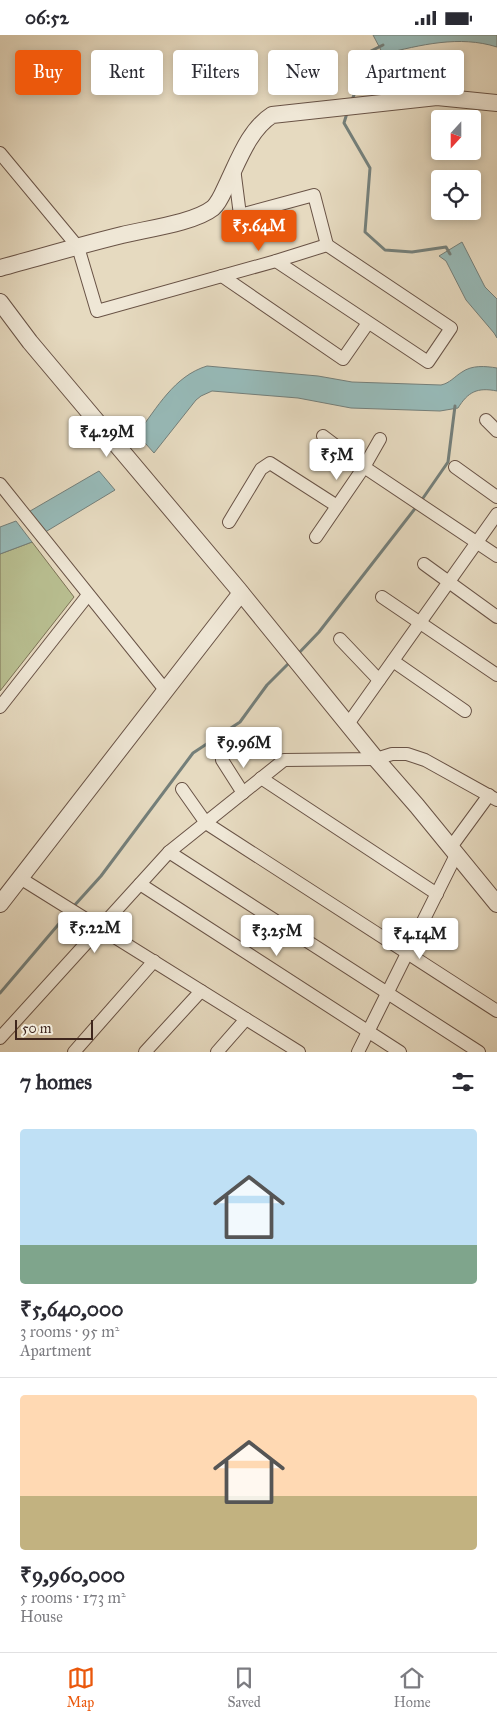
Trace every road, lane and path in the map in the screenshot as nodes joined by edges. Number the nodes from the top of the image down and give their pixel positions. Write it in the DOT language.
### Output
graph roads {
  1 [pos="497,103"];
  2 [pos="0,153"];
  3 [pos="234,169"];
  4 [pos="327,245"];
  5 [pos="78,247"];
  6 [pos="276,261"];
  7 [pos="0,268"];
  8 [pos="222,276"];
  9 [pos="0,302"];
  10 [pos="368,323"];
  11 [pos="486,421"];
  12 [pos="497,431"];
  13 [pos="323,437"];
  14 [pos="380,439"];
  15 [pos="364,467"];
  16 [pos="455,467"];
  17 [pos="0,484"];
  18 [pos="497,497"];
  19 [pos="337,506"];
  20 [pos="497,514"];
  21 [pos="229,522"];
  22 [pos="316,537"];
  23 [pos="478,543"];
  24 [pos="497,556"];
  25 [pos="424,564"];
  26 [pos="449,582"];
  27 [pos="241,593"];
  28 [pos="88,595"];
  29 [pos="382,597"];
  30 [pos="497,617"];
  31 [pos="420,623"];
  32 [pos="340,639"];
  33 [pos="392,661"];
  34 [pos="497,675"];
  35 [pos="379,680"];
  36 [pos="166,691"];
  37 [pos="0,707"];
  38 [pos="465,711"];
  39 [pos="348,723"];
  40 [pos="376,759"];
  41 [pos="222,761"];
  42 [pos="261,778"];
  43 [pos="182,789"];
  44 [pos="243,793"];
  45 [pos="493,797"];
  46 [pos="206,823"];
  47 [pos="454,851"];
  48 [pos="169,852"];
  49 [pos="20,878"];
  50 [pos="140,884"];
  51 [pos="437,894"];
  52 [pos="495,897"];
  53 [pos="0,904"];
  54 [pos="100,928"];
  55 [pos="408,953"];
  56 [pos="154,961"];
  57 [pos="201,991"];
  58 [pos="387,993"];
  59 [pos="497,1011"];
  60 [pos="246,1019"];
  61 [pos="368,1031"];
  62 [pos="0,1038"];
  63 [pos="283,1048"];
  64 [pos="74,1052"];
  65 [pos="145,1052"];
  66 [pos="216,1052"];
  67 [pos="299,1052"];
  68 [pos="358,1052"];
  69 [pos="400,1052"];
  70 [pos="479,1052"];
  1 -- 3 [label="street"];
  2 -- 5 [label="street"];
  3 -- 4 [label="street"];
  3 -- 5 [label="street"];
  4 -- 6 [label="street"];
  4 -- 10 [label="street"];
  5 -- 7 [label="street"];
  5 -- 8 [label="street"];
  6 -- 8 [label="street"];
  6 -- 10 [label="street"];
  8 -- 10 [label="street"];
  9 -- 27 [label="street"];
  11 -- 12 [label="street"];
  13 -- 15 [label="street"];
  14 -- 15 [label="street"];
  15 -- 19 [label="street"];
  15 -- 23 [label="street"];
  16 -- 18 [label="street"];
  17 -- 28 [label="street"];
  19 -- 21 [label="street"];
  19 -- 22 [label="street"];
  20 -- 23 [label="street"];
  23 -- 24 [label="street"];
  23 -- 26 [label="street"];
  25 -- 26 [label="street"];
  26 -- 30 [label="street"];
  26 -- 31 [label="street"];
  27 -- 36 [label="street"];
  27 -- 39 [label="street"];
  28 -- 36 [label="street"];
  28 -- 37 [label="street"];
  29 -- 31 [label="street"];
  31 -- 33 [label="street"];
  31 -- 34 [label="street"];
  32 -- 35 [label="street"];
  33 -- 35 [label="street"];
  33 -- 38 [label="street"];
  35 -- 39 [label="street"];
  36 -- 49 [label="street"];
  39 -- 40 [label="street"];
  40 -- 42 [label="street"];
  40 -- 45 [label="street"];
  40 -- 47 [label="street"];
  41 -- 44 [label="street"];
  42 -- 44 [label="street"];
  42 -- 51 [label="street"];
  43 -- 46 [label="street"];
  44 -- 46 [label="street"];
  45 -- 47 [label="street"];
  46 -- 48 [label="street"];
  46 -- 55 [label="street"];
  47 -- 51 [label="street"];
  47 -- 52 [label="street"];
  48 -- 50 [label="street"];
  48 -- 58 [label="street"];
  49 -- 53 [label="street"];
  49 -- 54 [label="street"];
  50 -- 54 [label="street"];
  50 -- 61 [label="street"];
  51 -- 55 [label="street"];
  54 -- 56 [label="street"];
  54 -- 62 [label="street"];
  55 -- 58 [label="street"];
  55 -- 59 [label="street"];
  56 -- 57 [label="street"];
  56 -- 64 [label="street"];
  57 -- 60 [label="street"];
  57 -- 65 [label="street"];
  58 -- 61 [label="street"];
  58 -- 70 [label="street"];
  60 -- 63 [label="street"];
  60 -- 66 [label="street"];
  61 -- 68 [label="street"];
  61 -- 69 [label="street"];
  63 -- 67 [label="street"];
}
